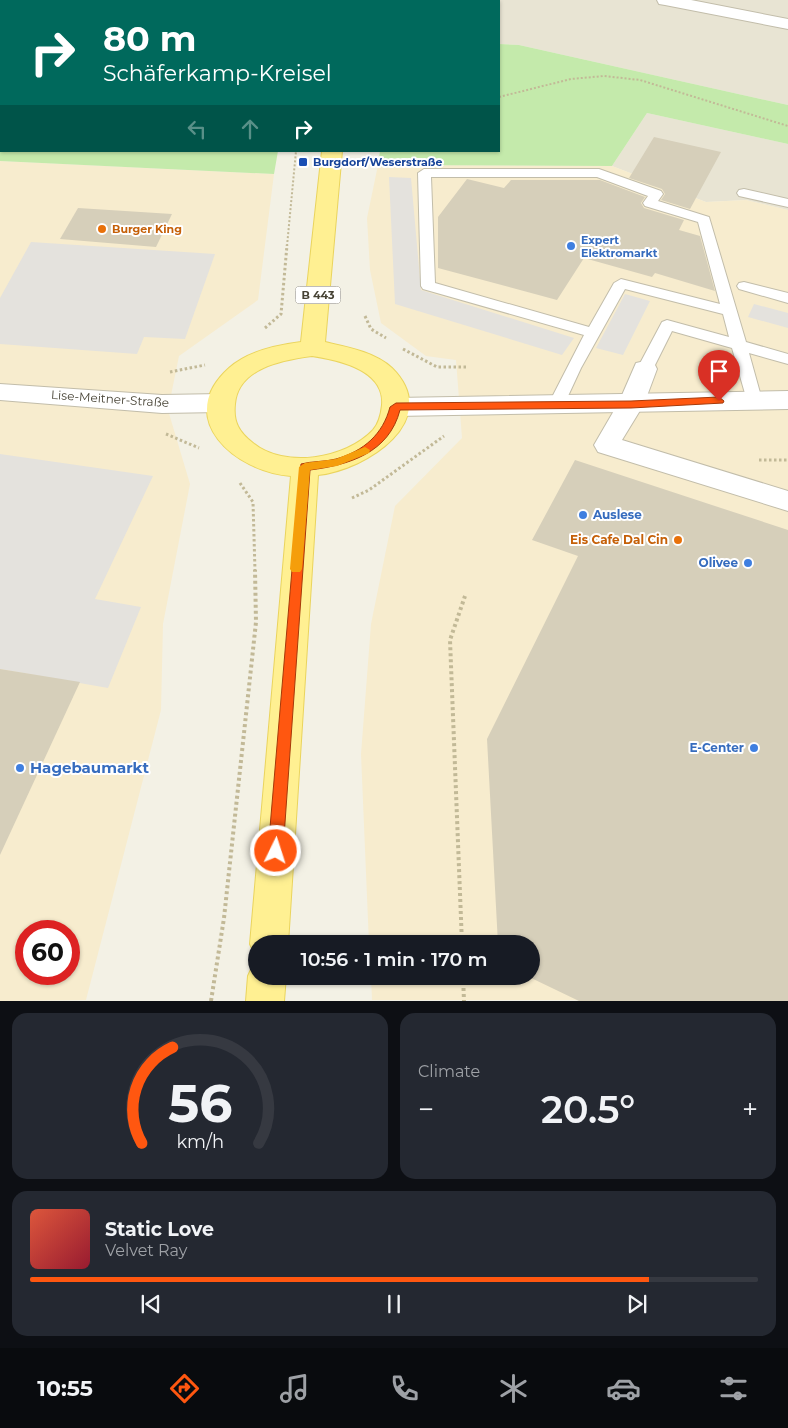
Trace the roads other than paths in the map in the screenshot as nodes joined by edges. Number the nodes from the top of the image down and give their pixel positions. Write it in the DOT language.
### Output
graph roads {
  1 [pos="665,0"];
  2 [pos="751,8"];
  3 [pos="788,24"];
  4 [pos="332,152"];
  5 [pos="744,193"];
  6 [pos="788,203"];
  7 [pos="744,286"];
  8 [pos="788,298"];
  9 [pos="731,312"];
  10 [pos="592,333"];
  11 [pos="739,345"];
  12 [pos="312,348"];
  13 [pos="788,360"];
  14 [pos="645,369"];
  15 [pos="0,392"];
  16 [pos="754,400"];
  17 [pos="788,400"];
  18 [pos="221,403"];
  19 [pos="631,404"];
  20 [pos="556,405"];
  21 [pos="396,407"];
  22 [pos="305,467"];
  23 [pos="788,501"];
  24 [pos="270,935"];
  25 [pos="266,985"];
  26 [pos="265,1000"];
  1 -- 2 [label="street"];
  2 -- 3 [label="street"];
  4 -- 12 [label="main road, B 443"];
  5 -- 6 [label="lane"];
  7 -- 8 [label="lane"];
  9 -- 10 [label="lane"];
  9 -- 10 [label="lane"];
  9 -- 11 [label="lane"];
  10 -- 20 [label="lane"];
  11 -- 13 [label="lane"];
  11 -- 14 [label="lane"];
  11 -- 16 [label="lane"];
  12 -- 18 [label="main road"];
  12 -- 21 [label="main road"];
  14 -- 19 [label="street"];
  15 -- 18 [label="street, Lise-Meitner-Straße"];
  16 -- 17 [label="street"];
  16 -- 19 [label="street"];
  18 -- 22 [label="main road"];
  19 -- 20 [label="street"];
  19 -- 23 [label="street"];
  20 -- 21 [label="street"];
  21 -- 22 [label="main road"];
  22 -- 24 [label="main road"];
  25 -- 26 [label="main road"];
}
